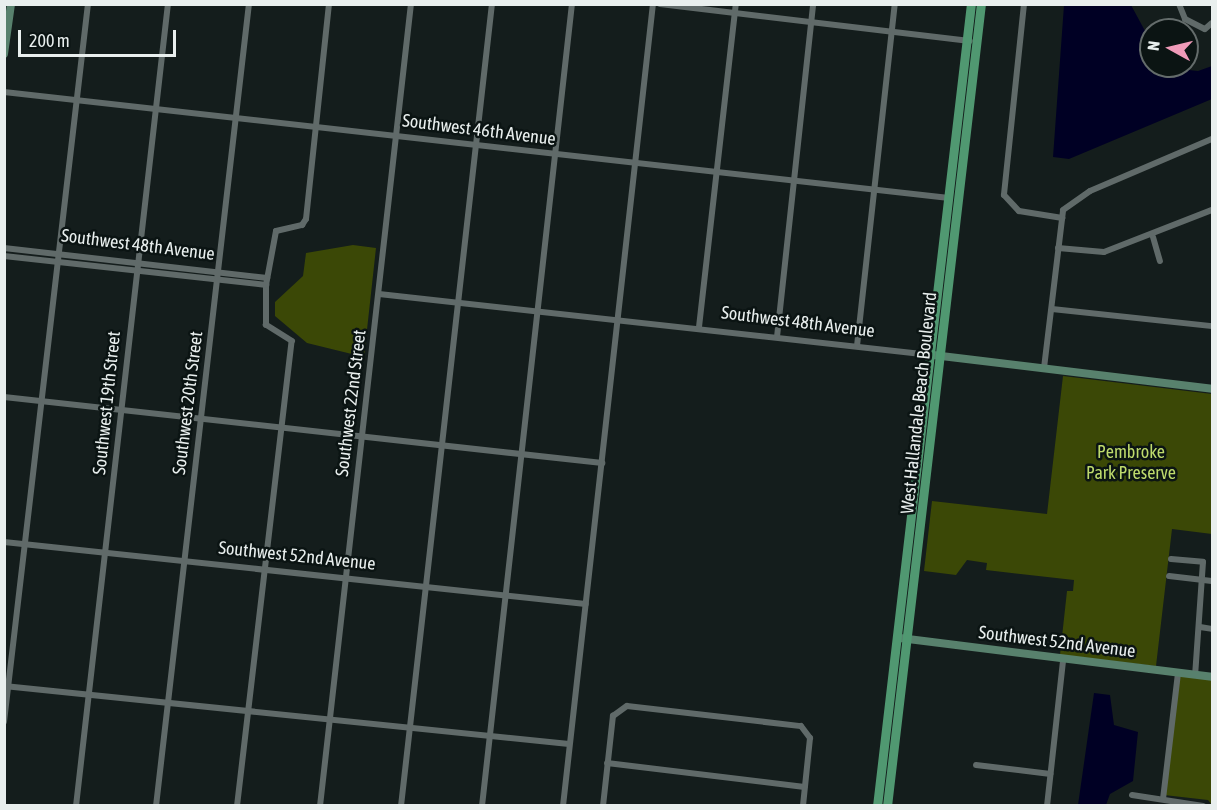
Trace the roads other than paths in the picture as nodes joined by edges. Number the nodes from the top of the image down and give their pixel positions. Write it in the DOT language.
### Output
graph roads {
  1 [pos="11,4"];
  2 [pos="88,4"];
  3 [pos="168,4"];
  4 [pos="249,4"];
  5 [pos="329,4"];
  6 [pos="411,4"];
  7 [pos="492,4"];
  8 [pos="572,4"];
  9 [pos="653,4"];
  10 [pos="660,4"];
  11 [pos="736,4"];
  12 [pos="813,4"];
  13 [pos="895,4"];
  14 [pos="971,4"];
  15 [pos="981,4"];
  16 [pos="1024,4"];
  17 [pos="1179,4"];
  18 [pos="735,13"];
  19 [pos="811,22"];
  20 [pos="1212,23"];
  21 [pos="892,32"];
  22 [pos="972,41"];
  23 [pos="4,54"];
  24 [pos="4,92"];
  25 [pos="78,100"];
  26 [pos="156,110"];
  27 [pos="236,118"];
  28 [pos="317,127"];
  29 [pos="396,135"];
  30 [pos="1212,139"];
  31 [pos="475,144"];
  32 [pos="555,154"];
  33 [pos="635,163"];
  34 [pos="715,172"];
  35 [pos="794,181"];
  36 [pos="874,190"];
  37 [pos="954,198"];
  38 [pos="1212,210"];
  39 [pos="1062,218"];
  40 [pos="1153,237"];
  41 [pos="4,248"];
  42 [pos="1059,248"];
  43 [pos="59,252"];
  44 [pos="4,256"];
  45 [pos="1160,261"];
  46 [pos="58,263"];
  47 [pos="138,263"];
  48 [pos="137,271"];
  49 [pos="218,272"];
  50 [pos="217,281"];
  51 [pos="267,281"];
  52 [pos="379,294"];
  53 [pos="457,303"];
  54 [pos="1052,309"];
  55 [pos="538,312"];
  56 [pos="618,318"];
  57 [pos="1212,326"];
  58 [pos="699,327"];
  59 [pos="777,337"];
  60 [pos="857,346"];
  61 [pos="936,355"];
  62 [pos="1044,368"];
  63 [pos="1212,389"];
  64 [pos="4,398"];
  65 [pos="43,402"];
  66 [pos="122,410"];
  67 [pos="202,418"];
  68 [pos="282,427"];
  69 [pos="362,436"];
  70 [pos="441,445"];
  71 [pos="522,454"];
  72 [pos="602,462"];
  73 [pos="921,536"];
  74 [pos="4,542"];
  75 [pos="26,544"];
  76 [pos="105,552"];
  77 [pos="908,552"];
  78 [pos="1171,559"];
  79 [pos="186,561"];
  80 [pos="266,570"];
  81 [pos="1169,576"];
  82 [pos="346,578"];
  83 [pos="1201,580"];
  84 [pos="1212,581"];
  85 [pos="426,587"];
  86 [pos="506,595"];
  87 [pos="586,604"];
  88 [pos="1200,627"];
  89 [pos="1212,629"];
  90 [pos="902,638"];
  91 [pos="1063,660"];
  92 [pos="1178,674"];
  93 [pos="1194,675"];
  94 [pos="1212,677"];
  95 [pos="7,686"];
  96 [pos="89,693"];
  97 [pos="167,702"];
  98 [pos="249,711"];
  99 [pos="329,720"];
  100 [pos="4,722"];
  101 [pos="410,729"];
  102 [pos="490,737"];
  103 [pos="570,744"];
  104 [pos="607,763"];
  105 [pos="976,765"];
  106 [pos="1050,774"];
  107 [pos="805,787"];
  108 [pos="1132,795"];
  109 [pos="1163,799"];
  110 [pos="1203,805"];
  111 [pos="76,806"];
  112 [pos="156,806"];
  113 [pos="237,806"];
  114 [pos="320,806"];
  115 [pos="401,806"];
  116 [pos="482,806"];
  117 [pos="563,806"];
  118 [pos="603,806"];
  119 [pos="803,806"];
  120 [pos="877,806"];
  121 [pos="887,806"];
  122 [pos="1047,806"];
  1 -- 23 [label="street"];
  2 -- 25 [label="street"];
  3 -- 26 [label="street, Southwest 19th Street"];
  4 -- 27 [label="street, Southwest 20th Street"];
  5 -- 28 [label="street"];
  6 -- 29 [label="street, Southwest 22nd Street"];
  7 -- 31 [label="street"];
  8 -- 32 [label="street"];
  9 -- 33 [label="street"];
  10 -- 18 [label="street"];
  11 -- 18 [label="street"];
  12 -- 19 [label="street"];
  13 -- 21 [label="street"];
  14 -- 22 [label="main road, West Hallandale Beach Boulevard"];
  15 -- 22 [label="main road, West Hallandale Beach Boulevard"];
  16 -- 39 [label="street"];
  17 -- 20 [label="street"];
  18 -- 19 [label="street"];
  18 -- 34 [label="street"];
  19 -- 21 [label="street"];
  19 -- 35 [label="street"];
  21 -- 22 [label="street"];
  21 -- 36 [label="street"];
  22 -- 37 [label="main road, West Hallandale Beach Boulevard"];
  22 -- 37 [label="main road, West Hallandale Beach Boulevard"];
  24 -- 25 [label="street, Southwest 46th Avenue"];
  25 -- 26 [label="street, Southwest 46th Avenue"];
  25 -- 43 [label="street"];
  26 -- 27 [label="street, Southwest 46th Avenue"];
  26 -- 47 [label="street, Southwest 19th Street"];
  27 -- 28 [label="street, Southwest 46th Avenue"];
  27 -- 49 [label="street, Southwest 20th Street"];
  28 -- 29 [label="street, Southwest 46th Avenue"];
  28 -- 51 [label="street"];
  29 -- 31 [label="street, Southwest 46th Avenue"];
  29 -- 52 [label="street, Southwest 22nd Street"];
  30 -- 39 [label="street"];
  31 -- 32 [label="street, Southwest 46th Avenue"];
  31 -- 53 [label="street"];
  32 -- 33 [label="street, Southwest 46th Avenue"];
  32 -- 55 [label="street"];
  33 -- 34 [label="street, Southwest 46th Avenue"];
  33 -- 56 [label="street"];
  34 -- 35 [label="street, Southwest 46th Avenue"];
  34 -- 58 [label="street"];
  35 -- 36 [label="street, Southwest 46th Avenue"];
  35 -- 59 [label="street"];
  36 -- 37 [label="street, Southwest 46th Avenue"];
  36 -- 60 [label="street"];
  37 -- 61 [label="main road, West Hallandale Beach Boulevard"];
  37 -- 61 [label="main road, West Hallandale Beach Boulevard"];
  38 -- 40 [label="street"];
  39 -- 42 [label="street"];
  40 -- 42 [label="street"];
  40 -- 45 [label="street"];
  41 -- 43 [label="street, Southwest 48th Avenue"];
  42 -- 54 [label="street"];
  43 -- 46 [label="street"];
  43 -- 47 [label="street, Southwest 48th Avenue"];
  44 -- 46 [label="street, Southwest 48th Avenue"];
  46 -- 48 [label="street, Southwest 48th Avenue"];
  46 -- 65 [label="street"];
  47 -- 48 [label="street, Southwest 19th Street"];
  47 -- 49 [label="street, Southwest 48th Avenue"];
  48 -- 50 [label="street, Southwest 48th Avenue"];
  48 -- 66 [label="street, Southwest 19th Street"];
  49 -- 50 [label="street, Southwest 20th Street"];
  49 -- 51 [label="street, Southwest 48th Avenue"];
  50 -- 51 [label="street, Southwest 48th Avenue"];
  50 -- 67 [label="street, Southwest 20th Street"];
  51 -- 68 [label="street"];
  52 -- 53 [label="street, Southwest 48th Avenue"];
  52 -- 69 [label="street, Southwest 22nd Street"];
  53 -- 55 [label="street, Southwest 48th Avenue"];
  53 -- 70 [label="street"];
  54 -- 57 [label="street"];
  54 -- 62 [label="street"];
  55 -- 56 [label="street, Southwest 48th Avenue"];
  55 -- 71 [label="street"];
  56 -- 58 [label="street, Southwest 48th Avenue"];
  56 -- 72 [label="street"];
  58 -- 59 [label="street, Southwest 48th Avenue"];
  59 -- 60 [label="street, Southwest 48th Avenue"];
  60 -- 61 [label="street, Southwest 48th Avenue"];
  61 -- 62 [label="street, Southwest 48th Avenue"];
  61 -- 73 [label="main road, West Hallandale Beach Boulevard"];
  61 -- 77 [label="main road, West Hallandale Beach Boulevard"];
  62 -- 63 [label="street, Southwest 48th Avenue"];
  64 -- 65 [label="street"];
  65 -- 66 [label="street"];
  65 -- 75 [label="street"];
  66 -- 67 [label="street"];
  66 -- 76 [label="street, Southwest 19th Street"];
  67 -- 68 [label="street"];
  67 -- 79 [label="street, Southwest 20th Street"];
  68 -- 69 [label="street"];
  68 -- 80 [label="street"];
  69 -- 70 [label="street"];
  69 -- 82 [label="street, Southwest 22nd Street"];
  70 -- 71 [label="street"];
  70 -- 85 [label="street"];
  71 -- 72 [label="street"];
  71 -- 86 [label="street"];
  72 -- 87 [label="street"];
  73 -- 77 [label="main road"];
  73 -- 90 [label="main road, West Hallandale Beach Boulevard"];
  74 -- 75 [label="street, Southwest 52nd Avenue"];
  75 -- 76 [label="street, Southwest 52nd Avenue"];
  75 -- 95 [label="street"];
  76 -- 79 [label="street, Southwest 52nd Avenue"];
  76 -- 96 [label="street, Southwest 19th Street"];
  77 -- 90 [label="main road, West Hallandale Beach Boulevard"];
  78 -- 83 [label="street"];
  79 -- 80 [label="street, Southwest 52nd Avenue"];
  79 -- 97 [label="street, Southwest 20th Street"];
  80 -- 82 [label="street, Southwest 52nd Avenue"];
  80 -- 98 [label="street"];
  81 -- 83 [label="street"];
  82 -- 85 [label="street, Southwest 52nd Avenue"];
  82 -- 99 [label="street, Southwest 22nd Street"];
  83 -- 84 [label="street"];
  83 -- 88 [label="street"];
  85 -- 86 [label="street, Southwest 52nd Avenue"];
  85 -- 101 [label="street"];
  86 -- 87 [label="street, Southwest 52nd Avenue"];
  86 -- 102 [label="street"];
  87 -- 103 [label="street"];
  88 -- 89 [label="street"];
  88 -- 93 [label="street"];
  90 -- 91 [label="street, Southwest 52nd Avenue"];
  90 -- 120 [label="main road, West Hallandale Beach Boulevard"];
  90 -- 121 [label="main road, West Hallandale Beach Boulevard"];
  91 -- 92 [label="street, Southwest 52nd Avenue"];
  91 -- 106 [label="street"];
  92 -- 93 [label="street, Southwest 52nd Avenue"];
  92 -- 109 [label="street"];
  93 -- 94 [label="street, Southwest 52nd Avenue"];
  95 -- 96 [label="street"];
  95 -- 100 [label="street"];
  96 -- 97 [label="street"];
  96 -- 111 [label="street, Southwest 19th Street"];
  97 -- 98 [label="street"];
  97 -- 112 [label="street, Southwest 20th Street"];
  98 -- 99 [label="street"];
  98 -- 113 [label="street"];
  99 -- 101 [label="street"];
  99 -- 114 [label="street, Southwest 22nd Street"];
  101 -- 102 [label="street"];
  101 -- 115 [label="street"];
  102 -- 103 [label="street"];
  102 -- 116 [label="street"];
  103 -- 117 [label="street"];
  104 -- 107 [label="street"];
  104 -- 107 [label="street"];
  104 -- 118 [label="street"];
  105 -- 106 [label="street"];
  106 -- 122 [label="street"];
  107 -- 119 [label="street"];
  108 -- 109 [label="street"];
  109 -- 110 [label="street"];
}
